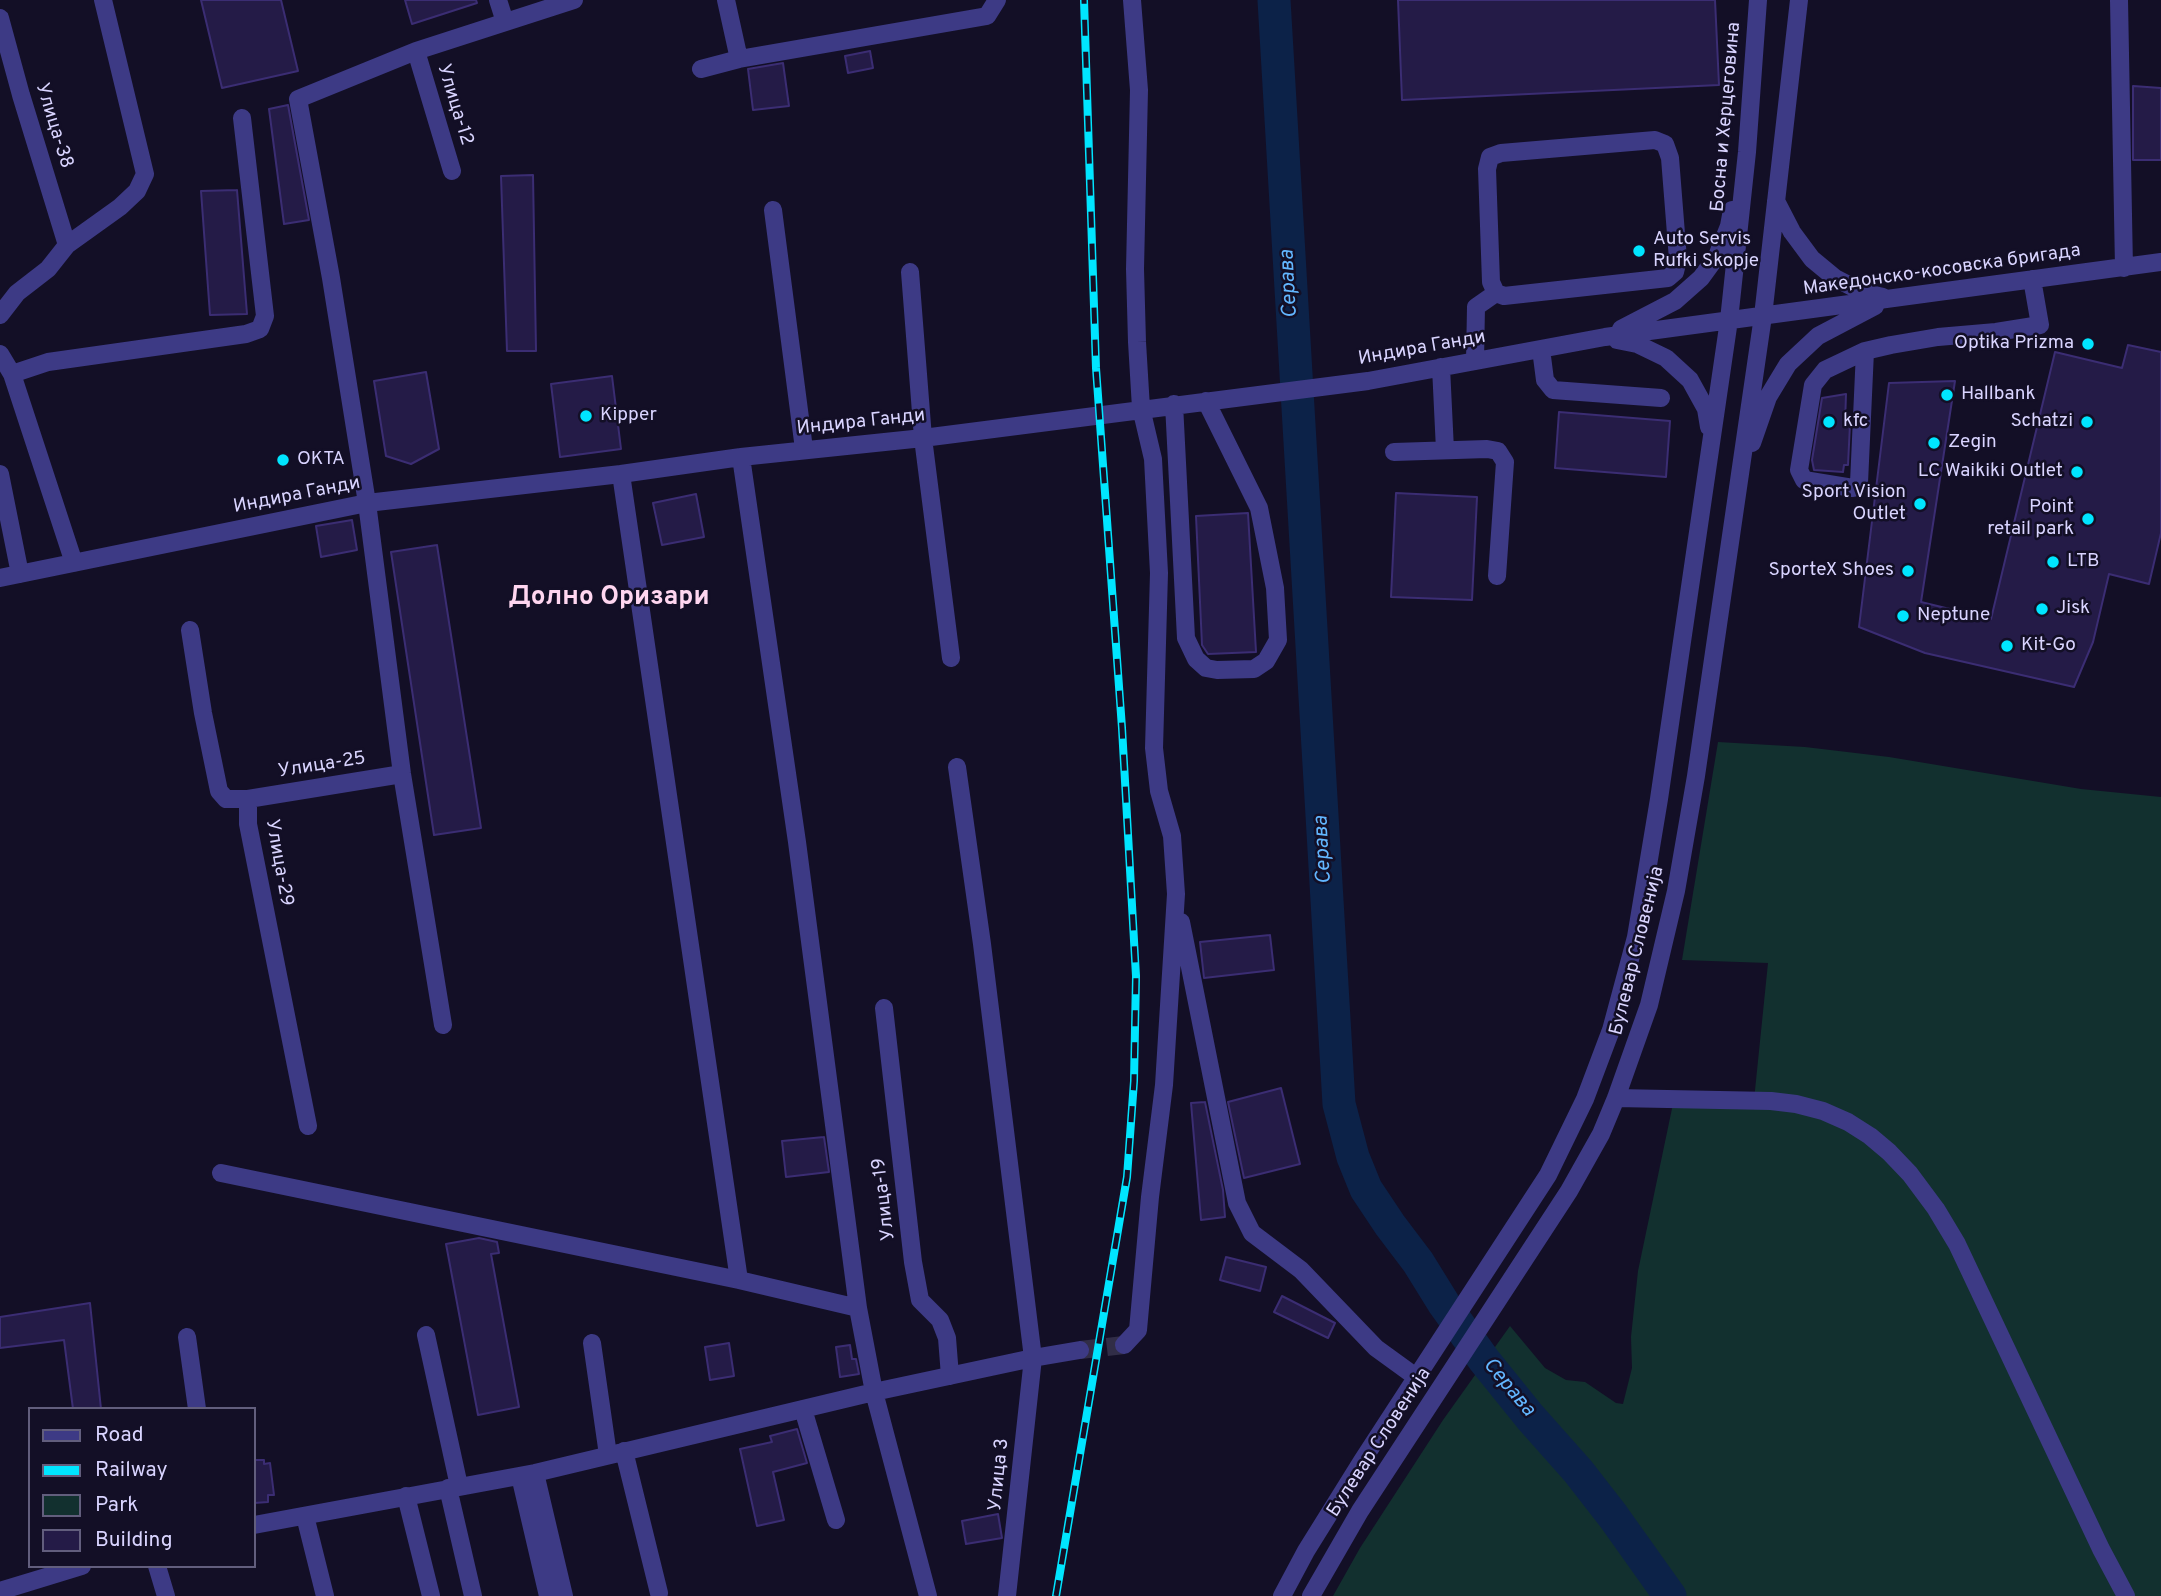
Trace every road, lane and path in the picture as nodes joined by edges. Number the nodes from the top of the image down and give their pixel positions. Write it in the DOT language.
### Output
graph roads {
  1 [pos="103,0"];
  2 [pos="498,0"];
  3 [pos="574,0"];
  4 [pos="726,0"];
  5 [pos="997,0"];
  6 [pos="1132,0"];
  7 [pos="1758,0"];
  8 [pos="1799,0"];
  9 [pos="2119,0"];
  10 [pos="0,18"];
  11 [pos="505,22"];
  12 [pos="416,51"];
  13 [pos="739,59"];
  14 [pos="701,69"];
  15 [pos="242,118"];
  16 [pos="1747,152"];
  17 [pos="452,170"];
  18 [pos="1776,201"];
  19 [pos="773,210"];
  20 [pos="67,245"];
  21 [pos="2161,262"];
  22 [pos="2124,268"];
  23 [pos="910,272"];
  24 [pos="2032,279"];
  25 [pos="1496,293"];
  26 [pos="1891,299"];
  27 [pos="0,315"];
  28 [pos="1763,316"];
  29 [pos="1729,320"];
  30 [pos="1605,337"];
  31 [pos="1541,349"];
  32 [pos="1865,351"];
  33 [pos="0,354"];
  34 [pos="1475,361"];
  35 [pos="1441,367"];
  36 [pos="12,374"];
  37 [pos="1661,398"];
  38 [pos="1206,401"];
  39 [pos="1174,404"];
  40 [pos="1141,408"];
  41 [pos="923,438"];
  42 [pos="1711,441"];
  43 [pos="804,449"];
  44 [pos="1445,450"];
  45 [pos="1394,452"];
  46 [pos="741,457"];
  47 [pos="0,474"];
  48 [pos="621,474"];
  49 [pos="1740,479"];
  50 [pos="368,503"];
  51 [pos="74,563"];
  52 [pos="20,574"];
  53 [pos="1497,576"];
  54 [pos="0,578"];
  55 [pos="190,629"];
  56 [pos="951,658"];
  57 [pos="957,767"];
  58 [pos="402,774"];
  59 [pos="248,799"];
  60 [pos="1176,894"];
  61 [pos="884,1008"];
  62 [pos="443,1025"];
  63 [pos="1616,1098"];
  64 [pos="308,1126"];
  65 [pos="221,1173"];
  66 [pos="739,1280"];
  67 [pos="858,1308"];
  68 [pos="426,1335"];
  69 [pos="187,1337"];
  70 [pos="592,1343"];
  71 [pos="1124,1345"];
  72 [pos="1080,1350"];
  73 [pos="1032,1357"];
  74 [pos="950,1376"];
  75 [pos="1416,1377"];
  76 [pos="874,1392"];
  77 [pos="197,1407"];
  78 [pos="803,1409"];
  79 [pos="616,1453"];
  80 [pos="528,1474"];
  81 [pos="454,1487"];
  82 [pos="406,1496"];
  83 [pos="305,1516"];
  84 [pos="836,1520"];
  85 [pos="256,1525"];
  86 [pos="76,1568"];
  87 [pos="158,1568"];
  88 [pos="0,1593"];
  89 [pos="659,1593"];
  90 [pos="166,1596"];
  91 [pos="325,1596"];
  92 [pos="431,1596"];
  93 [pos="472,1596"];
  94 [pos="548,1596"];
  95 [pos="564,1596"];
  96 [pos="928,1596"];
  97 [pos="1007,1596"];
  98 [pos="1282,1596"];
  99 [pos="1311,1596"];
  100 [pos="2126,1596"];
  1 -- 20 [label="street"];
  2 -- 11 [label="street"];
  3 -- 11 [label="street"];
  4 -- 13 [label="street"];
  5 -- 13 [label="street"];
  6 -- 40 [label="street"];
  7 -- 16 [label="street, Босна и Херцеговина"];
  8 -- 18 [label="street"];
  9 -- 22 [label="street"];
  10 -- 20 [label="street, Улица-38"];
  11 -- 12 [label="street"];
  12 -- 17 [label="street, Улица-12"];
  12 -- 50 [label="street"];
  13 -- 14 [label="street"];
  15 -- 36 [label="street"];
  16 -- 29 [label="street, Босна и Херцеговина"];
  16 -- 30 [label="street"];
  18 -- 26 [label="street"];
  18 -- 28 [label="street"];
  19 -- 43 [label="street"];
  20 -- 27 [label="street"];
  21 -- 22 [label="street, Македонско-косовска бригада"];
  22 -- 24 [label="street, Македонско-косовска бригада"];
  23 -- 41 [label="street"];
  24 -- 26 [label="street, Македонско-косовска бригада"];
  24 -- 32 [label="street"];
  25 -- 25 [label="street"];
  25 -- 34 [label="street"];
  26 -- 28 [label="street, Македонско-косовска бригада"];
  26 -- 49 [label="street"];
  28 -- 29 [label="street, Македонско-косовска бригада"];
  28 -- 49 [label="street, Булевар Словенија"];
  29 -- 30 [label="street, Индира Ганди"];
  29 -- 42 [label="street, Булевар Словенија"];
  30 -- 31 [label="street, Индира Ганди"];
  30 -- 42 [label="street"];
  31 -- 34 [label="street, Индира Ганди"];
  31 -- 37 [label="street"];
  32 -- 32 [label="street"];
  33 -- 36 [label="street"];
  34 -- 35 [label="street, Индира Ганди"];
  35 -- 38 [label="street, Индира Ганди"];
  35 -- 44 [label="street"];
  36 -- 51 [label="street"];
  38 -- 39 [label="street, Индира Ганди"];
  38 -- 39 [label="street"];
  39 -- 40 [label="street, Индира Ганди"];
  40 -- 41 [label="street, Индира Ганди"];
  40 -- 60 [label="street"];
  41 -- 43 [label="street, Индира Ганди"];
  41 -- 56 [label="street"];
  42 -- 75 [label="street, Булевар Словенија"];
  43 -- 46 [label="street, Индира Ганди"];
  44 -- 45 [label="street"];
  44 -- 53 [label="street"];
  46 -- 48 [label="street, Индира Ганди"];
  46 -- 67 [label="street"];
  47 -- 52 [label="street"];
  48 -- 50 [label="street, Индира Ганди"];
  48 -- 66 [label="street"];
  49 -- 63 [label="street, Булевар Словенија"];
  50 -- 51 [label="street, Индира Ганди"];
  50 -- 58 [label="street"];
  51 -- 52 [label="street, Индира Ганди"];
  52 -- 54 [label="street, Индира Ганди"];
  55 -- 59 [label="street, Улица-29"];
  57 -- 73 [label="street, Улица 3"];
  58 -- 59 [label="street, Улица-25"];
  58 -- 62 [label="street"];
  59 -- 64 [label="street, Улица-29"];
  60 -- 71 [label="street"];
  60 -- 75 [label="street"];
  61 -- 74 [label="street, Улица-19"];
  63 -- 99 [label="street, Булевар Словенија"];
  63 -- 100 [label="street"];
  65 -- 66 [label="street"];
  66 -- 67 [label="street"];
  67 -- 76 [label="street"];
  68 -- 81 [label="street"];
  69 -- 77 [label="street"];
  70 -- 79 [label="street"];
  72 -- 73 [label="street"];
  73 -- 74 [label="street"];
  73 -- 97 [label="street, Улица 3"];
  74 -- 76 [label="street"];
  75 -- 98 [label="street, Булевар Словенија"];
  76 -- 78 [label="street"];
  76 -- 96 [label="street"];
  78 -- 79 [label="street"];
  78 -- 84 [label="street"];
  79 -- 80 [label="street"];
  79 -- 89 [label="street"];
  80 -- 81 [label="street"];
  80 -- 94 [label="street"];
  80 -- 95 [label="street"];
  81 -- 82 [label="street"];
  81 -- 93 [label="street"];
  82 -- 83 [label="street"];
  82 -- 92 [label="street"];
  83 -- 85 [label="street"];
  83 -- 91 [label="street"];
  86 -- 88 [label="street"];
  87 -- 90 [label="street"];
}
